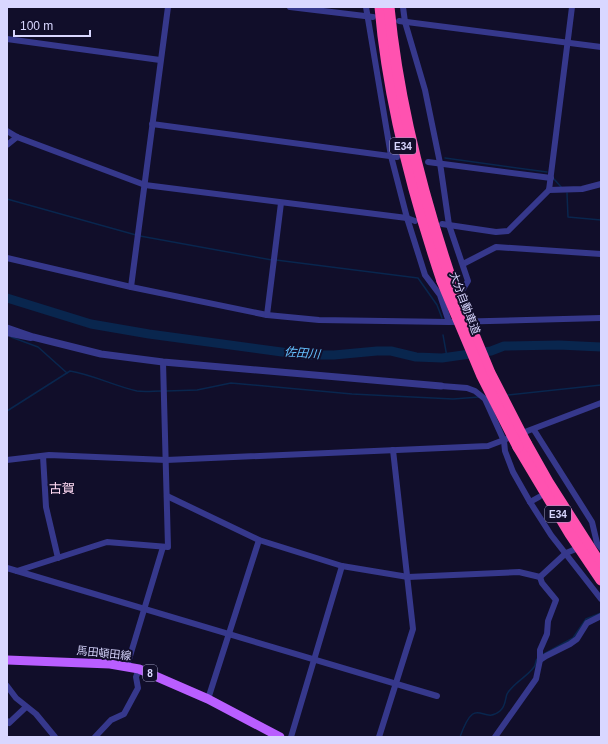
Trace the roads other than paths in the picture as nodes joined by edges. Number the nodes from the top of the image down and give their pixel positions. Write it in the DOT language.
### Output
graph roads {
  1 [pos="168,7"];
  2 [pos="290,7"];
  3 [pos="366,7"];
  4 [pos="380,7"];
  5 [pos="389,7"];
  6 [pos="403,7"];
  7 [pos="572,7"];
  8 [pos="370,17"];
  9 [pos="402,22"];
  10 [pos="7,39"];
  11 [pos="567,42"];
  12 [pos="601,47"];
  13 [pos="160,60"];
  14 [pos="152,124"];
  15 [pos="7,131"];
  16 [pos="17,137"];
  17 [pos="7,145"];
  18 [pos="394,157"];
  19 [pos="428,162"];
  20 [pos="440,163"];
  21 [pos="551,178"];
  22 [pos="601,184"];
  23 [pos="145,185"];
  24 [pos="549,190"];
  25 [pos="281,203"];
  26 [pos="407,218"];
  27 [pos="415,221"];
  28 [pos="446,224"];
  29 [pos="601,254"];
  30 [pos="7,258"];
  31 [pos="463,264"];
  32 [pos="447,280"];
  33 [pos="131,287"];
  34 [pos="440,295"];
  35 [pos="266,315"];
  36 [pos="601,318"];
  37 [pos="449,322"];
  38 [pos="7,328"];
  39 [pos="7,333"];
  40 [pos="38,338"];
  41 [pos="163,362"];
  42 [pos="441,386"];
  43 [pos="601,403"];
  44 [pos="534,430"];
  45 [pos="504,441"];
  46 [pos="522,445"];
  47 [pos="393,450"];
  48 [pos="43,456"];
  49 [pos="7,460"];
  50 [pos="166,460"];
  51 [pos="167,496"];
  52 [pos="539,497"];
  53 [pos="530,502"];
  54 [pos="259,540"];
  55 [pos="598,544"];
  56 [pos="163,547"];
  57 [pos="576,549"];
  58 [pos="566,553"];
  59 [pos="58,558"];
  60 [pos="601,565"];
  61 [pos="342,566"];
  62 [pos="7,568"];
  63 [pos="18,571"];
  64 [pos="408,577"];
  65 [pos="540,577"];
  66 [pos="601,580"];
  67 [pos="601,599"];
  68 [pos="145,608"];
  69 [pos="601,616"];
  70 [pos="230,633"];
  71 [pos="540,658"];
  72 [pos="314,659"];
  73 [pos="7,660"];
  74 [pos="127,666"];
  75 [pos="139,669"];
  76 [pos="396,684"];
  77 [pos="7,686"];
  78 [pos="437,696"];
  79 [pos="208,699"];
  80 [pos="26,707"];
  81 [pos="7,721"];
  82 [pos="55,737"];
  83 [pos="95,737"];
  84 [pos="280,737"];
  85 [pos="290,737"];
  86 [pos="379,737"];
  87 [pos="495,737"];
  1 -- 13 [label="street"];
  2 -- 8 [label="street"];
  3 -- 8 [label="street"];
  4 -- 32 [label="highway, 大分自動車道 / E34"];
  5 -- 32 [label="highway, 大分自動車道 / E34"];
  6 -- 9 [label="street"];
  7 -- 11 [label="street"];
  8 -- 18 [label="street"];
  9 -- 11 [label="street"];
  9 -- 20 [label="street"];
  10 -- 13 [label="street"];
  11 -- 12 [label="street"];
  11 -- 21 [label="street"];
  13 -- 14 [label="street"];
  14 -- 18 [label="street"];
  14 -- 23 [label="street"];
  15 -- 16 [label="street"];
  16 -- 17 [label="street"];
  16 -- 23 [label="street"];
  18 -- 26 [label="street"];
  19 -- 20 [label="street"];
  20 -- 21 [label="street"];
  20 -- 28 [label="street"];
  21 -- 24 [label="street"];
  22 -- 24 [label="street"];
  23 -- 25 [label="street"];
  23 -- 33 [label="street"];
  24 -- 28 [label="street"];
  25 -- 26 [label="street"];
  25 -- 35 [label="street"];
  26 -- 27 [label="street"];
  26 -- 34 [label="street"];
  28 -- 31 [label="street"];
  29 -- 31 [label="street"];
  30 -- 33 [label="street"];
  31 -- 34 [label="street"];
  32 -- 46 [label="highway, 大分自動車道 / E34, bridge"];
  33 -- 35 [label="street"];
  34 -- 37 [label="street"];
  35 -- 37 [label="street"];
  36 -- 37 [label="street"];
  38 -- 40 [label="street"];
  39 -- 40 [label="street"];
  40 -- 41 [label="street"];
  41 -- 42 [label="street"];
  41 -- 50 [label="street"];
  42 -- 45 [label="street"];
  43 -- 44 [label="street"];
  44 -- 45 [label="street"];
  44 -- 55 [label="street"];
  45 -- 47 [label="street"];
  45 -- 53 [label="street"];
  46 -- 60 [label="highway, 大分自動車道 / E34"];
  46 -- 66 [label="highway, 大分自動車道 / E34"];
  47 -- 50 [label="street"];
  47 -- 64 [label="street"];
  48 -- 49 [label="street"];
  48 -- 50 [label="street"];
  48 -- 59 [label="street"];
  50 -- 51 [label="street"];
  51 -- 54 [label="street"];
  51 -- 56 [label="street"];
  52 -- 53 [label="street"];
  53 -- 58 [label="street"];
  54 -- 61 [label="street"];
  54 -- 70 [label="street"];
  56 -- 59 [label="street"];
  56 -- 68 [label="street"];
  57 -- 58 [label="street"];
  58 -- 65 [label="street"];
  58 -- 67 [label="street"];
  59 -- 63 [label="street"];
  61 -- 64 [label="street"];
  61 -- 72 [label="street"];
  62 -- 63 [label="street"];
  63 -- 68 [label="street"];
  64 -- 65 [label="street"];
  64 -- 76 [label="street"];
  65 -- 71 [label="street"];
  68 -- 70 [label="street"];
  68 -- 74 [label="street"];
  69 -- 71 [label="street"];
  70 -- 72 [label="street"];
  70 -- 79 [label="street"];
  71 -- 87 [label="street"];
  72 -- 76 [label="street"];
  72 -- 85 [label="street"];
  73 -- 74 [label="main road, 馬田頓田線 / 8"];
  74 -- 75 [label="main road, 馬田頓田線 / 8"];
  75 -- 79 [label="main road, 馬田頓田線 / 8"];
  75 -- 83 [label="street"];
  76 -- 78 [label="street"];
  76 -- 86 [label="street"];
  77 -- 80 [label="street"];
  79 -- 84 [label="main road, 馬田頓田線 / 8"];
  80 -- 81 [label="street"];
  80 -- 82 [label="street"];
}
